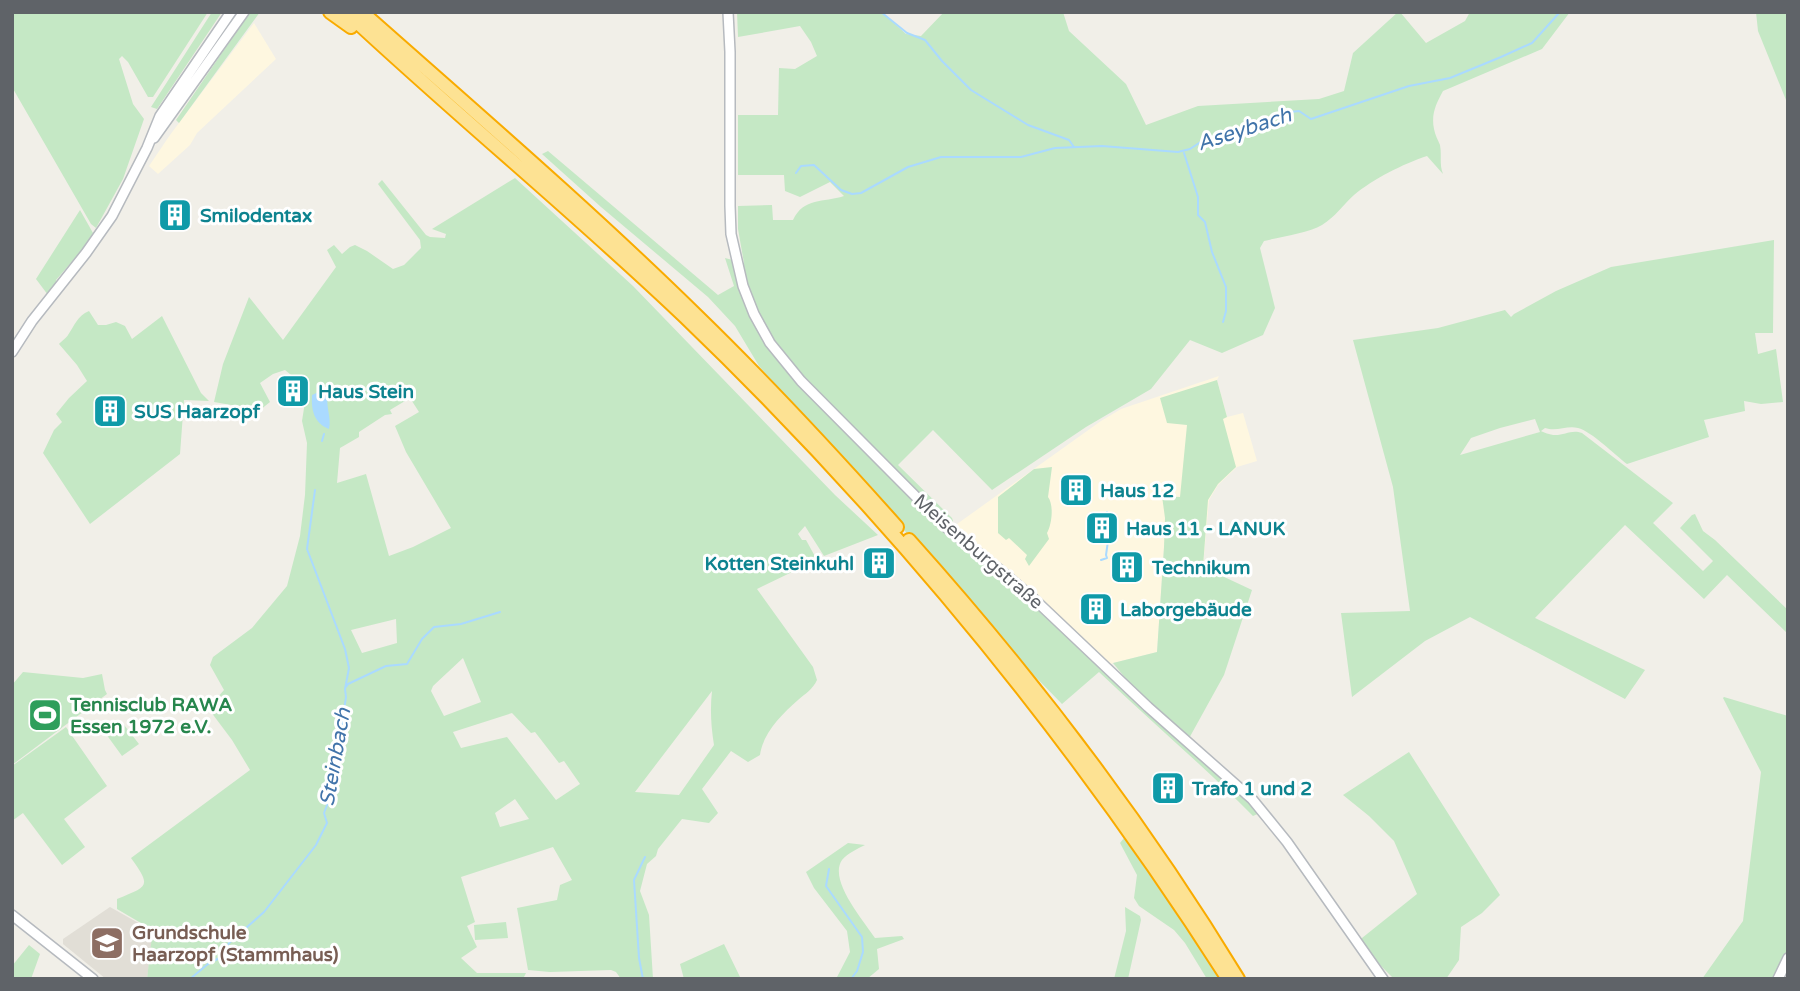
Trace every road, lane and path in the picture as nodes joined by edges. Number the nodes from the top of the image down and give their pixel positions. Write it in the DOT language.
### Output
graph roads {
  1 [pos="231,12"];
  2 [pos="244,12"];
  3 [pos="330,12"];
  4 [pos="346,12"];
  5 [pos="362,12"];
  6 [pos="376,12"];
  7 [pos="728,12"];
  8 [pos="392,54"];
  9 [pos="421,64"];
  10 [pos="147,148"];
  11 [pos="32,320"];
  12 [pos="12,340"];
  13 [pos="12,352"];
  14 [pos="12,915"];
  15 [pos="1788,958"];
  16 [pos="93,979"];
  17 [pos="1228,979"];
  18 [pos="1238,979"];
  19 [pos="1383,979"];
  20 [pos="1778,979"];
  1 -- 10 [label="main road"];
  2 -- 10 [label="main road"];
  3 -- 8 [label="highway"];
  4 -- 8 [label="highway"];
  5 -- 9 [label="highway"];
  6 -- 9 [label="highway"];
  7 -- 19 [label="main road, Meisenburgstraße"];
  8 -- 17 [label="highway"];
  9 -- 18 [label="highway"];
  10 -- 11 [label="main road"];
  11 -- 12 [label="main road"];
  11 -- 13 [label="main road"];
  14 -- 16 [label="main road"];
  15 -- 20 [label="main road"];
}
